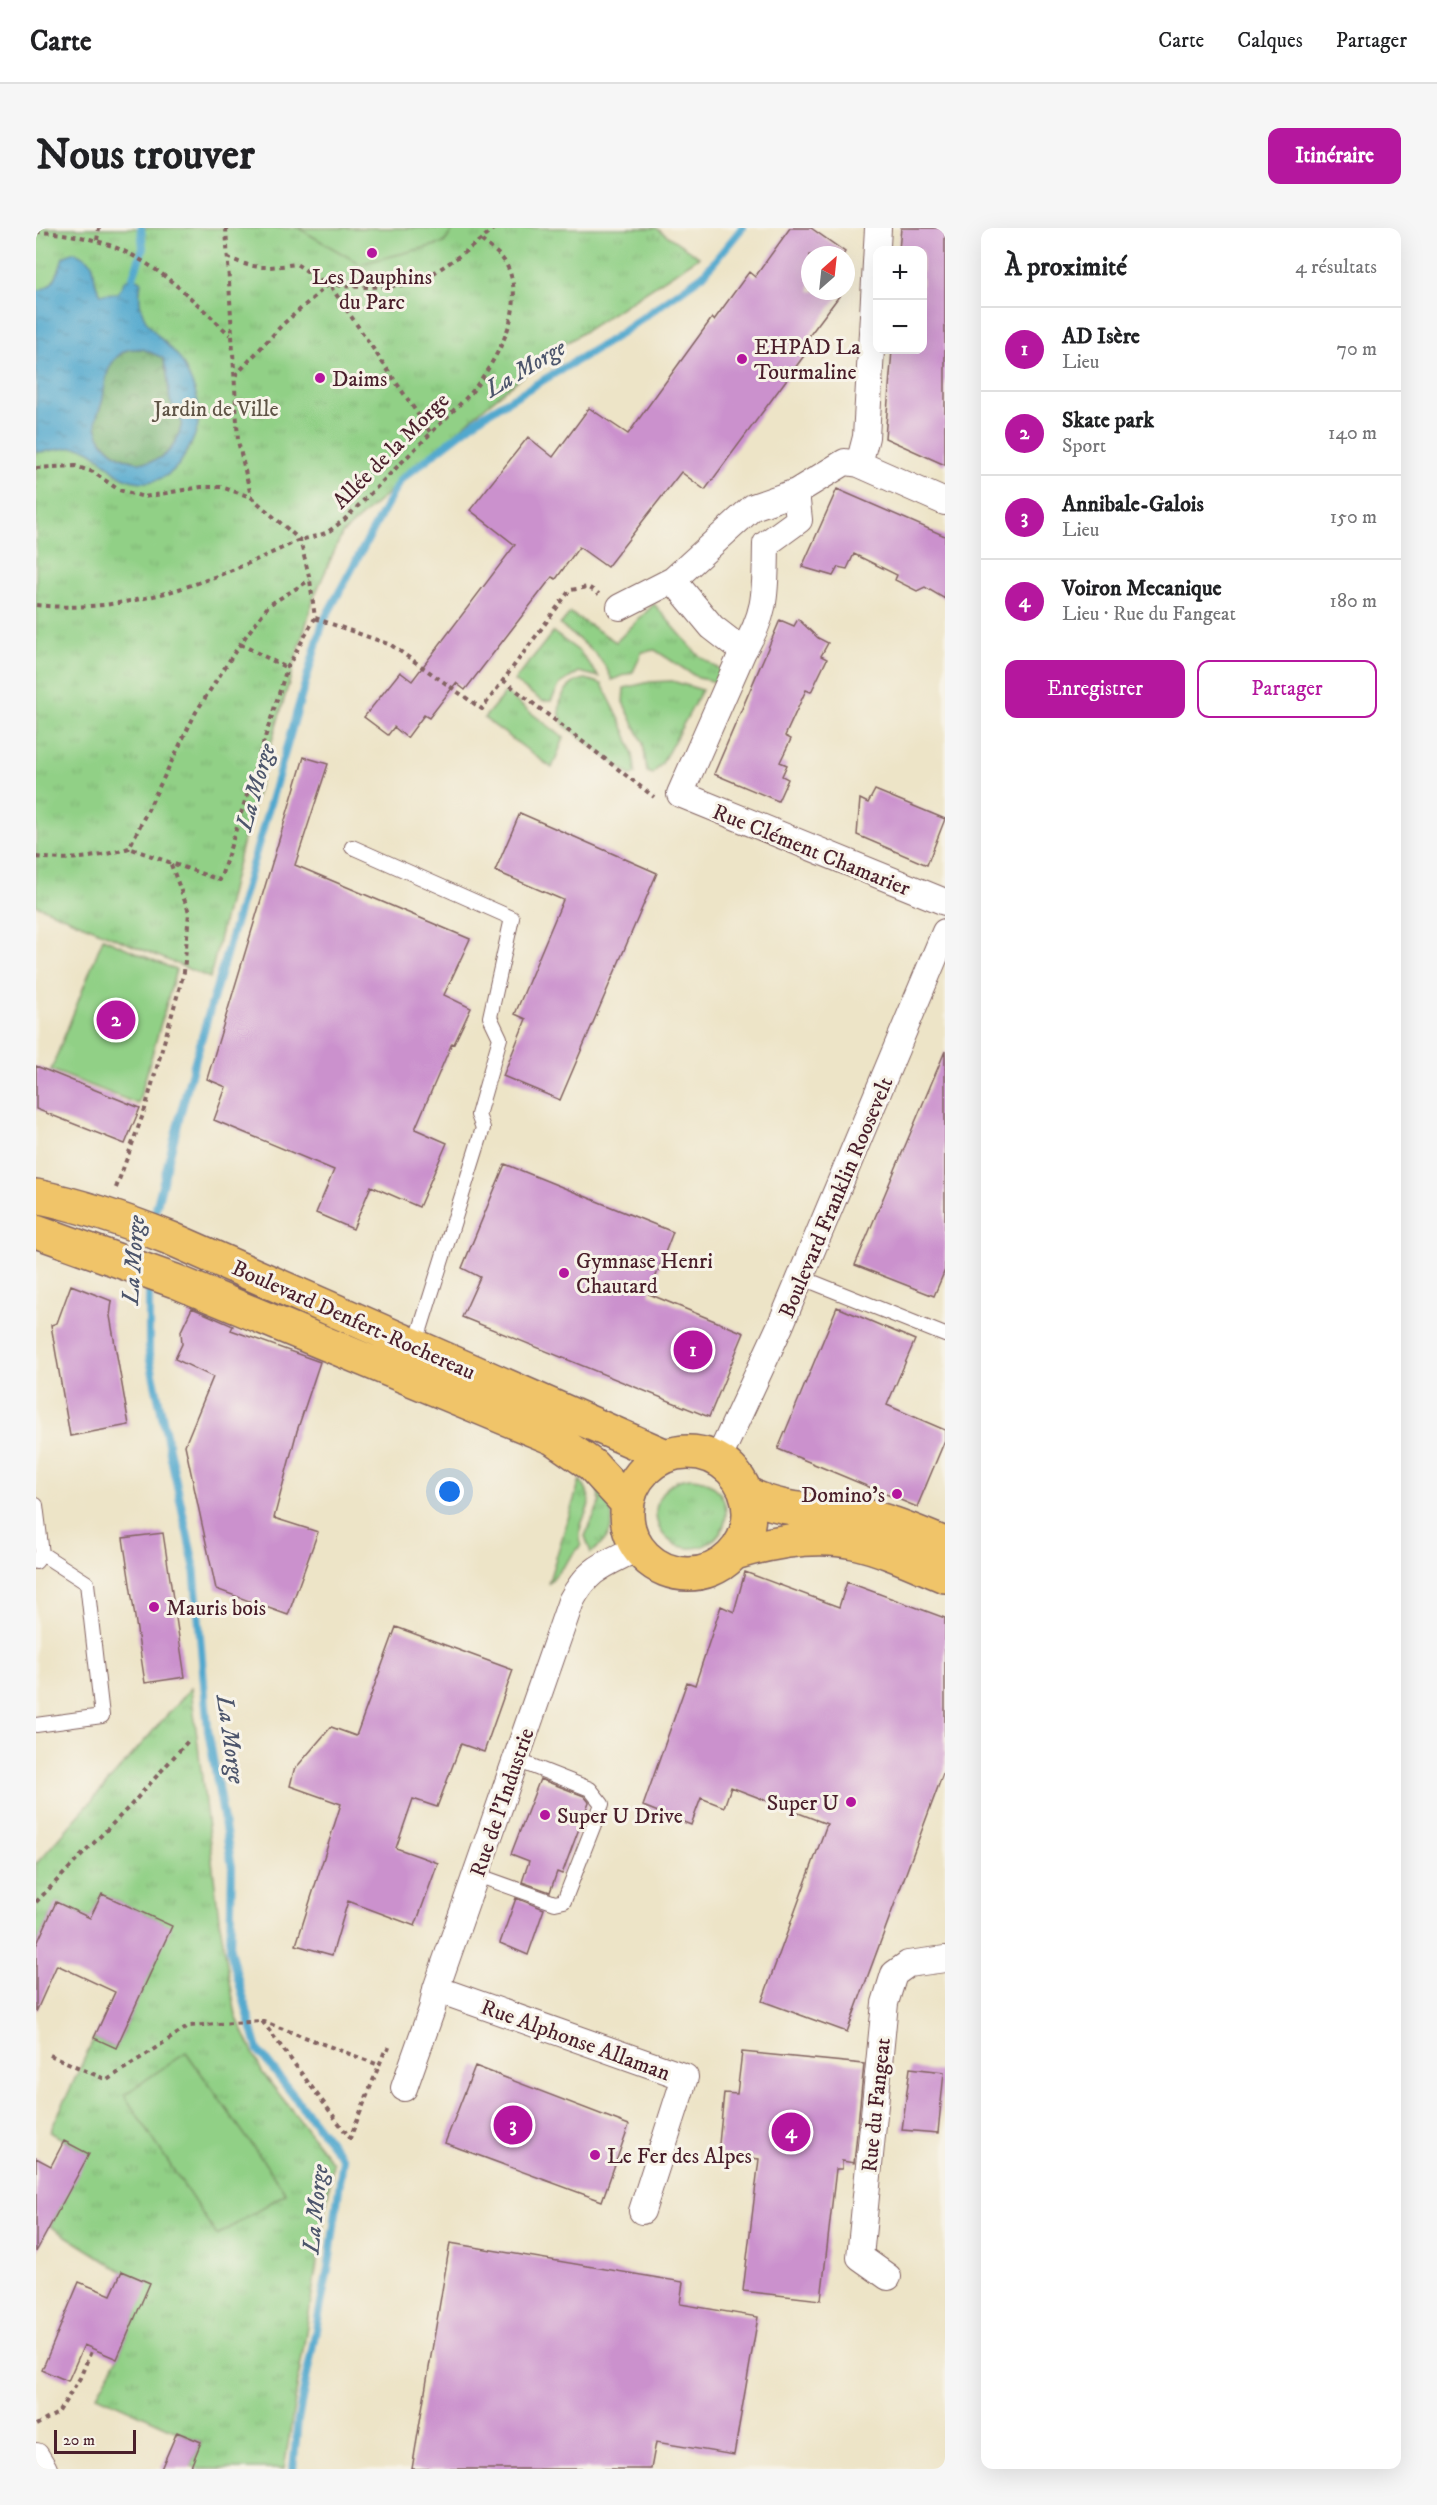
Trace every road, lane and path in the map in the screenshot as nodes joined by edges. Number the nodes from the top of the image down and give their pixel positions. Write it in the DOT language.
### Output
graph roads {
  1 [pos="99,228"];
  2 [pos="226,228"];
  3 [pos="494,228"];
  4 [pos="878,228"];
  5 [pos="36,232"];
  6 [pos="97,240"];
  7 [pos="482,240"];
  8 [pos="227,257"];
  9 [pos="329,284"];
  10 [pos="230,336"];
  11 [pos="235,376"];
  12 [pos="430,432"];
  13 [pos="859,464"];
  14 [pos="36,468"];
  15 [pos="796,492"];
  16 [pos="251,497"];
  17 [pos="945,502"];
  18 [pos="300,540"];
  19 [pos="310,580"];
  20 [pos="673,580"];
  21 [pos="36,605"];
  22 [pos="620,607"];
  23 [pos="315,618"];
  24 [pos="240,644"];
  25 [pos="743,651"];
  26 [pos="287,668"];
  27 [pos="502,680"];
  28 [pos="671,798"];
  29 [pos="352,847"];
  30 [pos="129,848"];
  31 [pos="36,856"];
  32 [pos="170,862"];
  33 [pos="945,902"];
  34 [pos="945,932"];
  35 [pos="36,1196"];
  36 [pos="118,1207"];
  37 [pos="36,1231"];
  38 [pos="800,1277"];
  39 [pos="945,1335"];
  40 [pos="415,1346"];
  41 [pos="666,1456"];
  42 [pos="718,1460"];
  43 [pos="746,1493"];
  44 [pos="627,1503"];
  45 [pos="36,1505"];
  46 [pos="945,1544"];
  47 [pos="637,1548"];
  48 [pos="735,1553"];
  49 [pos="39,1558"];
  50 [pos="945,1576"];
  51 [pos="36,1725"];
  52 [pos="188,1740"];
  53 [pos="514,1759"];
  54 [pos="477,1875"];
  55 [pos="36,1902"];
  56 [pos="945,1959"];
  57 [pos="436,1989"];
  58 [pos="262,2021"];
  59 [pos="50,2055"];
  60 [pos="404,2088"];
  61 [pos="642,2211"];
  62 [pos="888,2277"];
  63 [pos="92,2349"];
  64 [pos="36,2424"];
  65 [pos="36,2456"];
  66 [pos="44,2469"];
  1 -- 6 [label="path"];
  2 -- 8 [label="path"];
  3 -- 7 [label="path"];
  4 -- 13 [label="street"];
  5 -- 6 [label="path"];
  6 -- 10 [label="path"];
  7 -- 9 [label="path"];
  7 -- 12 [label="path, Allée de la Morge"];
  8 -- 9 [label="path"];
  8 -- 10 [label="path"];
  9 -- 11 [label="path"];
  9 -- 12 [label="path"];
  10 -- 11 [label="path"];
  11 -- 16 [label="path"];
  12 -- 18 [label="path, Allée de la Morge"];
  13 -- 15 [label="street"];
  13 -- 17 [label="street"];
  14 -- 16 [label="path"];
  15 -- 20 [label="street"];
  15 -- 25 [label="street"];
  16 -- 18 [label="path"];
  18 -- 19 [label="path"];
  18 -- 21 [label="path, Allée de la Morge"];
  19 -- 23 [label="path"];
  19 -- 24 [label="path"];
  20 -- 22 [label="street"];
  20 -- 25 [label="street"];
  22 -- 27 [label="path"];
  23 -- 26 [label="path"];
  23 -- 27 [label="path"];
  24 -- 26 [label="path"];
  24 -- 30 [label="path"];
  25 -- 28 [label="street"];
  26 -- 32 [label="path"];
  27 -- 28 [label="path"];
  28 -- 33 [label="street, Rue Clément Chamarier"];
  29 -- 40 [label="lane"];
  30 -- 31 [label="path"];
  30 -- 32 [label="path"];
  32 -- 36 [label="path"];
  34 -- 38 [label="street, Boulevard Franklin Roosevelt"];
  35 -- 36 [label="main road, Boulevard Denfert-Rochereau"];
  36 -- 40 [label="main road, Boulevard Denfert-Rochereau"];
  37 -- 44 [label="main road, Boulevard Denfert-Rochereau"];
  38 -- 39 [label="lane"];
  38 -- 42 [label="street, Boulevard Franklin Roosevelt"];
  40 -- 41 [label="main road, Boulevard Denfert-Rochereau"];
  41 -- 42 [label="main road, Boulevard Denfert-Rochereau"];
  41 -- 44 [label="main road"];
  42 -- 43 [label="main road"];
  43 -- 46 [label="main road"];
  43 -- 48 [label="main road"];
  44 -- 47 [label="main road"];
  45 -- 49 [label="lane"];
  47 -- 48 [label="main road"];
  47 -- 53 [label="street, Rue de l'Industrie"];
  48 -- 50 [label="main road"];
  49 -- 51 [label="lane"];
  52 -- 55 [label="path"];
  53 -- 54 [label="street, Rue de l'Industrie"];
  53 -- 54 [label="lane"];
  54 -- 57 [label="street, Rue de l'Industrie"];
  56 -- 62 [label="street, Rue du Fangeat"];
  57 -- 60 [label="street, Rue de l'Industrie"];
  57 -- 61 [label="street, Rue Alphonse Allaman"];
  58 -- 58 [label="path"];
  58 -- 59 [label="path"];
  63 -- 64 [label="path"];
  65 -- 66 [label="street"];
}
